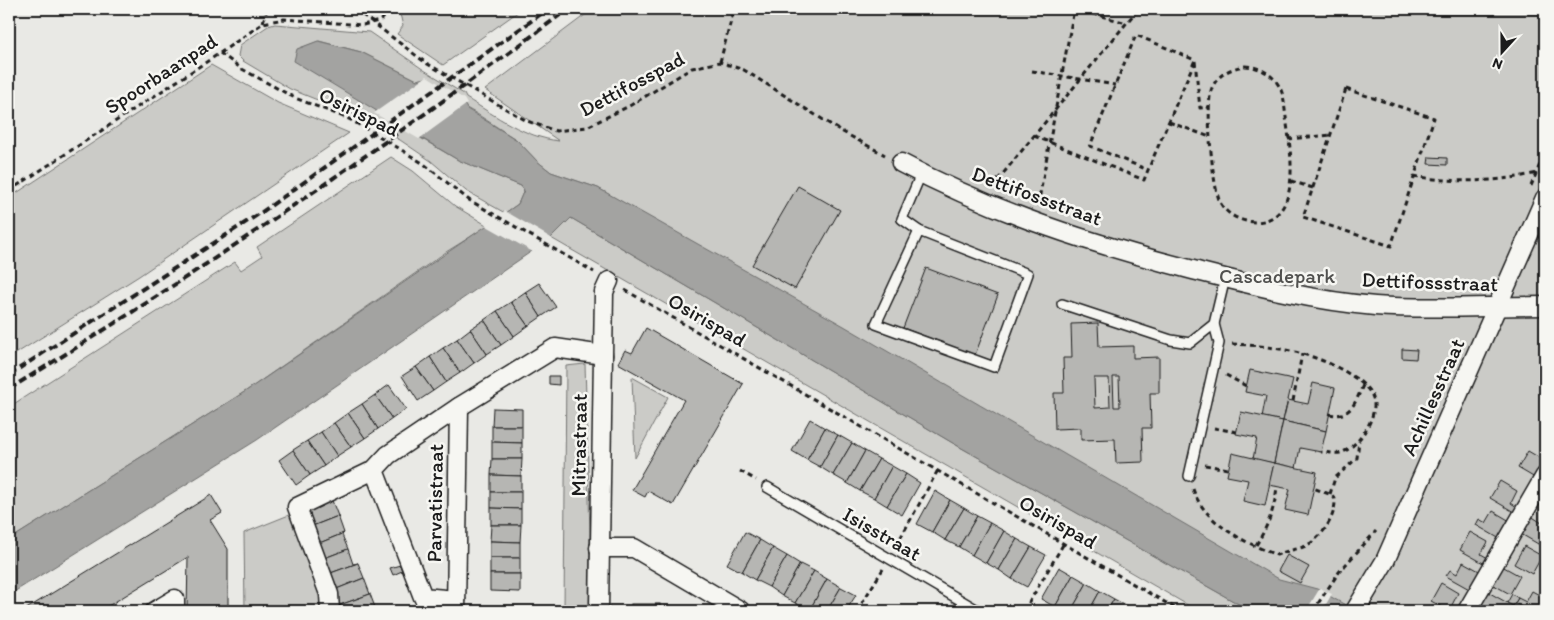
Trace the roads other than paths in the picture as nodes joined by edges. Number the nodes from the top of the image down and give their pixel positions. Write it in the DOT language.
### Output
graph roads {
  1 [pos="901,163"];
  2 [pos="921,174"];
  3 [pos="1545,198"];
  4 [pos="919,231"];
  5 [pos="1225,278"];
  6 [pos="609,281"];
  7 [pos="1062,304"];
  8 [pos="1498,306"];
  9 [pos="1545,306"];
  10 [pos="1214,324"];
  11 [pos="603,355"];
  12 [pos="458,407"];
  13 [pos="374,470"];
  14 [pos="1189,476"];
  15 [pos="1545,476"];
  16 [pos="767,487"];
  17 [pos="599,548"];
  18 [pos="456,606"];
  19 [pos="1357,607"];
  20 [pos="155,611"];
  21 [pos="175,611"];
  22 [pos="330,611"];
  23 [pos="599,611"];
  24 [pos="741,611"];
  25 [pos="979,611"];
  26 [pos="1467,611"];
  1 -- 2 [label="street, Dettifossstraat"];
  2 -- 4 [label="lane"];
  2 -- 5 [label="street, Dettifossstraat"];
  3 -- 8 [label="street, Achillesstraat"];
  4 -- 4 [label="lane"];
  5 -- 8 [label="street, Dettifossstraat"];
  5 -- 10 [label="lane"];
  6 -- 11 [label="street, Mitrastraat"];
  7 -- 10 [label="lane"];
  8 -- 9 [label="street, Dettifossstraat"];
  8 -- 19 [label="street, Achillesstraat"];
  10 -- 14 [label="lane"];
  11 -- 12 [label="street, Parvatistraat"];
  11 -- 17 [label="street, Mitrastraat"];
  12 -- 13 [label="street, Parvatistraat"];
  12 -- 18 [label="street, Parvatistraat"];
  13 -- 18 [label="street, Parvatistraat"];
  13 -- 22 [label="street"];
  15 -- 26 [label="street"];
  16 -- 25 [label="lane, Isisstraat"];
  17 -- 23 [label="street, Mitrastraat"];
  17 -- 24 [label="street"];
  20 -- 21 [label="street"];
}
